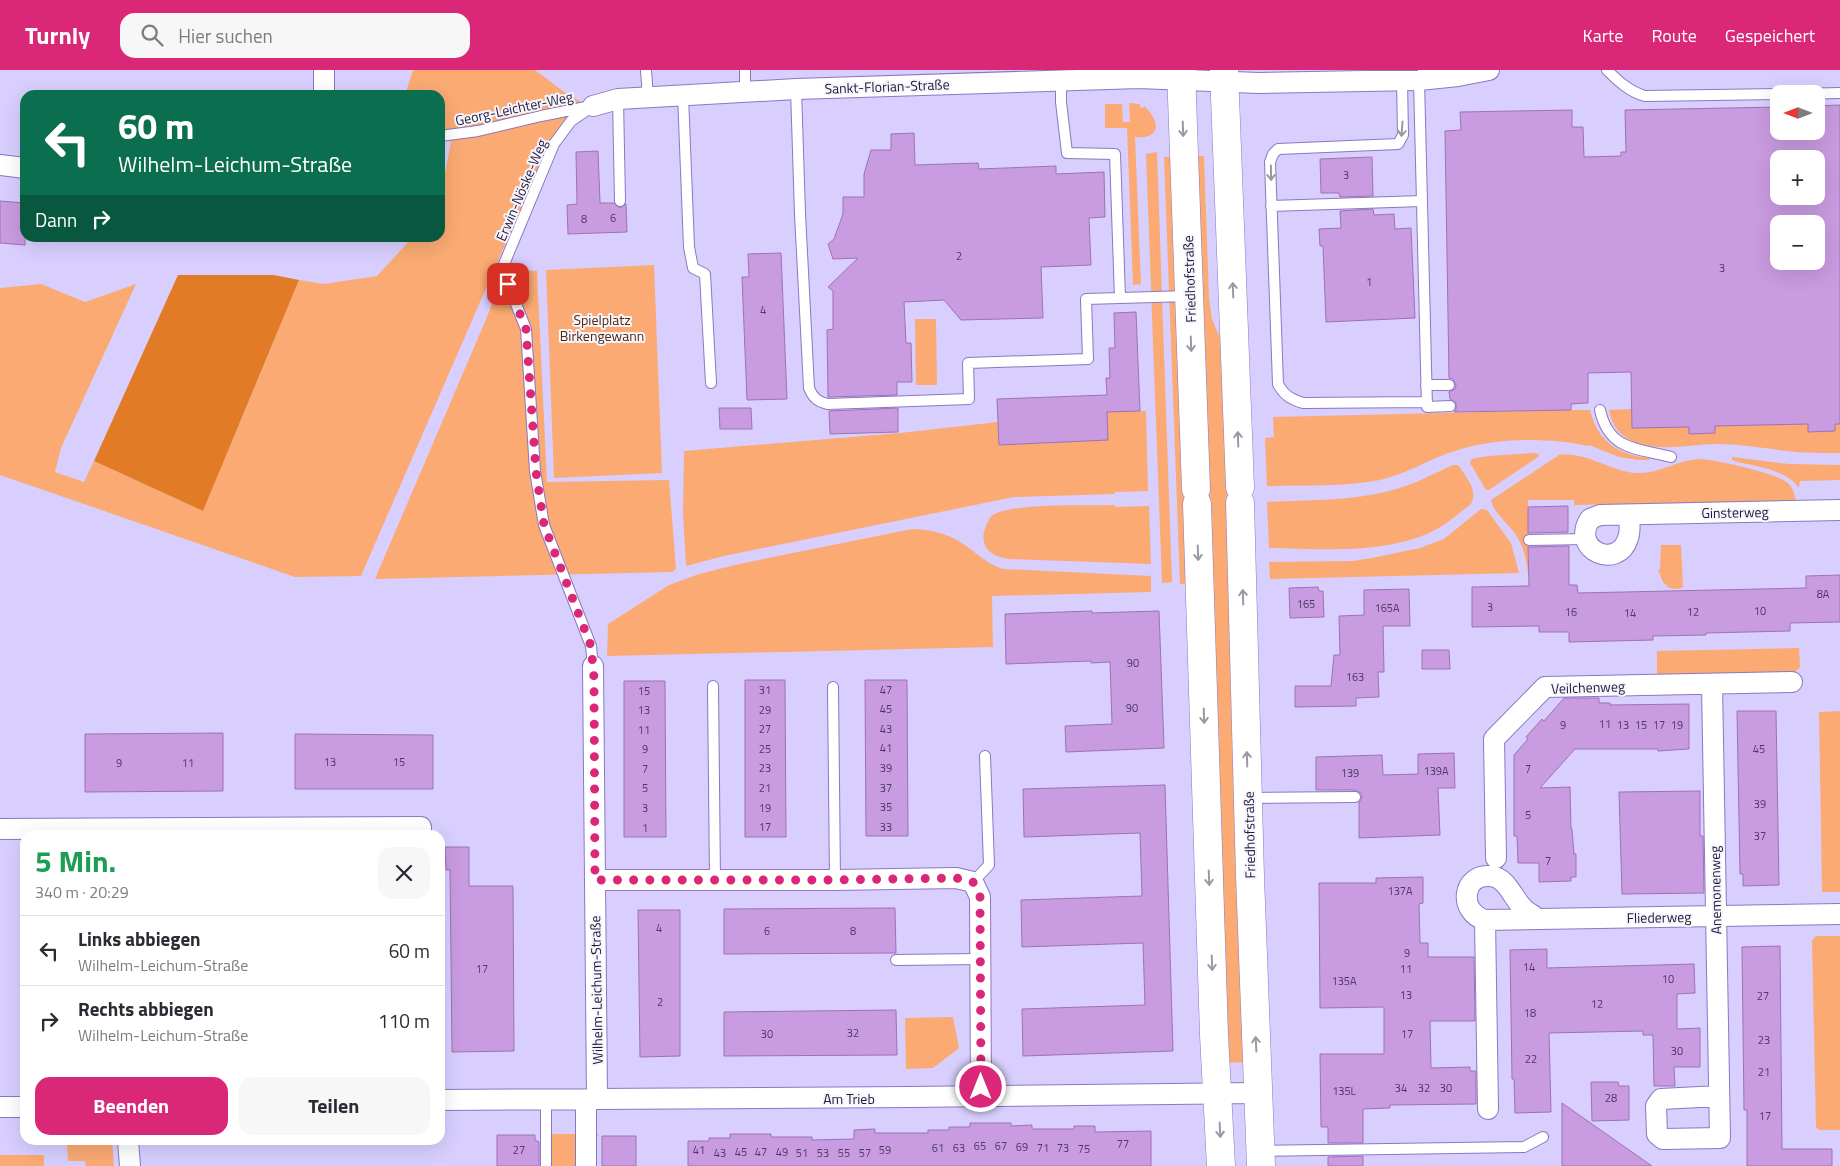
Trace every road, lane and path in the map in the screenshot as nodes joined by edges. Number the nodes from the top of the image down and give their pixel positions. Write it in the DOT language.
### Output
graph roads {
  1 [pos="324,70"];
  2 [pos="646,70"];
  3 [pos="745,70"];
  4 [pos="1490,70"];
  5 [pos="1607,70"];
  6 [pos="1138,74"];
  7 [pos="1181,75"];
  8 [pos="1224,76"];
  9 [pos="1410,80"];
  10 [pos="1061,81"];
  11 [pos="324,90"];
  12 [pos="796,90"];
  13 [pos="745,93"];
  14 [pos="1825,93"];
  15 [pos="1840,93"];
  16 [pos="1770,94"];
  17 [pos="683,95"];
  18 [pos="648,97"];
  19 [pos="618,99"];
  20 [pos="593,106"];
  21 [pos="445,135"];
  22 [pos="0,165"];
  23 [pos="20,167"];
  24 [pos="620,201"];
  25 [pos="1422,201"];
  26 [pos="1271,206"];
  27 [pos="1190,296"];
  28 [pos="1120,298"];
  29 [pos="711,383"];
  30 [pos="1449,384"];
  31 [pos="1426,385"];
  32 [pos="1426,402"];
  33 [pos="1450,406"];
  34 [pos="1600,410"];
  35 [pos="1672,458"];
  36 [pos="1840,510"];
  37 [pos="1629,515"];
  38 [pos="1586,539"];
  39 [pos="1529,540"];
  40 [pos="593,666"];
  41 [pos="1792,682"];
  42 [pos="1712,684"];
  43 [pos="713,686"];
  44 [pos="833,687"];
  45 [pos="985,756"];
  46 [pos="1355,797"];
  47 [pos="1248,798"];
  48 [pos="0,829"];
  49 [pos="322,830"];
  50 [pos="421,830"];
  51 [pos="20,831"];
  52 [pos="1496,858"];
  53 [pos="595,880"];
  54 [pos="715,880"];
  55 [pos="835,880"];
  56 [pos="973,882"];
  57 [pos="1840,914"];
  58 [pos="1716,916"];
  59 [pos="1538,919"];
  60 [pos="1485,920"];
  61 [pos="980,959"];
  62 [pos="896,960"];
  63 [pos="1258,1093"];
  64 [pos="1218,1094"];
  65 [pos="981,1096"];
  66 [pos="1719,1096"];
  67 [pos="592,1099"];
  68 [pos="445,1100"];
  69 [pos="546,1100"];
  70 [pos="20,1106"];
  71 [pos="0,1107"];
  72 [pos="1488,1109"];
  73 [pos="1543,1137"];
  74 [pos="128,1145"];
  75 [pos="1260,1158"];
  76 [pos="130,1166"];
  77 [pos="546,1166"];
  78 [pos="586,1166"];
  79 [pos="1221,1166"];
  1 -- 11 [label="street"];
  2 -- 18 [label="lane"];
  3 -- 13 [label="lane"];
  4 -- 9 [label="street, Sankt-Florian-Straße"];
  5 -- 16 [label="lane"];
  6 -- 7 [label="street, Sankt-Florian-Straße"];
  6 -- 10 [label="street, Sankt-Florian-Straße"];
  7 -- 8 [label="street, Sankt-Florian-Straße"];
  7 -- 27 [label="main road, Friedhofstraße, one-way"];
  8 -- 9 [label="street, Sankt-Florian-Straße"];
  47 -- 8 [label="main road, Friedhofstraße, one-way"];
  9 -- 25 [label="lane"];
  9 -- 26 [label="lane, one-way"];
  10 -- 12 [label="street, Sankt-Florian-Straße"];
  10 -- 28 [label="lane"];
  12 -- 13 [label="street, Sankt-Florian-Straße"];
  12 -- 28 [label="lane"];
  13 -- 17 [label="street, Sankt-Florian-Straße"];
  14 -- 15 [label="lane"];
  17 -- 18 [label="street, Sankt-Florian-Straße"];
  17 -- 29 [label="lane"];
  18 -- 19 [label="street, Sankt-Florian-Straße"];
  19 -- 20 [label="street, Sankt-Florian-Straße"];
  19 -- 24 [label="lane"];
  20 -- 21 [label="lane, Georg-Leichter-Weg"];
  20 -- 40 [label="lane, Erwin-Nöske-Weg"];
  22 -- 23 [label="street"];
  25 -- 26 [label="lane"];
  25 -- 31 [label="lane"];
  26 -- 32 [label="lane"];
  27 -- 28 [label="lane"];
  27 -- 64 [label="main road, Friedhofstraße, one-way"];
  30 -- 31 [label="lane"];
  31 -- 32 [label="lane"];
  32 -- 33 [label="lane"];
  34 -- 35 [label="lane"];
  36 -- 37 [label="street, Ginsterweg"];
  37 -- 38 [label="street, Ginsterweg"];
  37 -- 38 [label="street"];
  38 -- 39 [label="lane"];
  40 -- 53 [label="street, Wilhelm-Leichum-Straße"];
  41 -- 42 [label="street, Veilchenweg"];
  42 -- 52 [label="street, Veilchenweg"];
  42 -- 58 [label="street, Anemonenweg"];
  43 -- 54 [label="lane"];
  44 -- 55 [label="lane"];
  45 -- 56 [label="lane"];
  46 -- 47 [label="lane"];
  63 -- 47 [label="main road, Friedhofstraße, one-way"];
  48 -- 51 [label="street"];
  49 -- 50 [label="street"];
  53 -- 54 [label="street"];
  53 -- 67 [label="street, Wilhelm-Leichum-Straße"];
  54 -- 55 [label="street"];
  55 -- 56 [label="street"];
  56 -- 61 [label="street"];
  57 -- 58 [label="street, Fliederweg"];
  58 -- 59 [label="street, Fliederweg"];
  58 -- 66 [label="street, Anemonenweg"];
  59 -- 60 [label="street, Fliederweg"];
  59 -- 60 [label="street"];
  60 -- 72 [label="street"];
  61 -- 62 [label="lane"];
  61 -- 65 [label="street"];
  63 -- 64 [label="street, Am Trieb"];
  63 -- 75 [label="main road, Friedhofstraße"];
  64 -- 65 [label="street, Am Trieb"];
  64 -- 79 [label="main road, Friedhofstraße, one-way"];
  65 -- 67 [label="street, Am Trieb"];
  67 -- 69 [label="street, Am Trieb"];
  67 -- 78 [label="street, Wilhelm-Leichum-Straße"];
  68 -- 69 [label="street, Am Trieb"];
  69 -- 77 [label="lane"];
  70 -- 71 [label="street"];
  73 -- 75 [label="lane"];
  74 -- 76 [label="street"];
}
